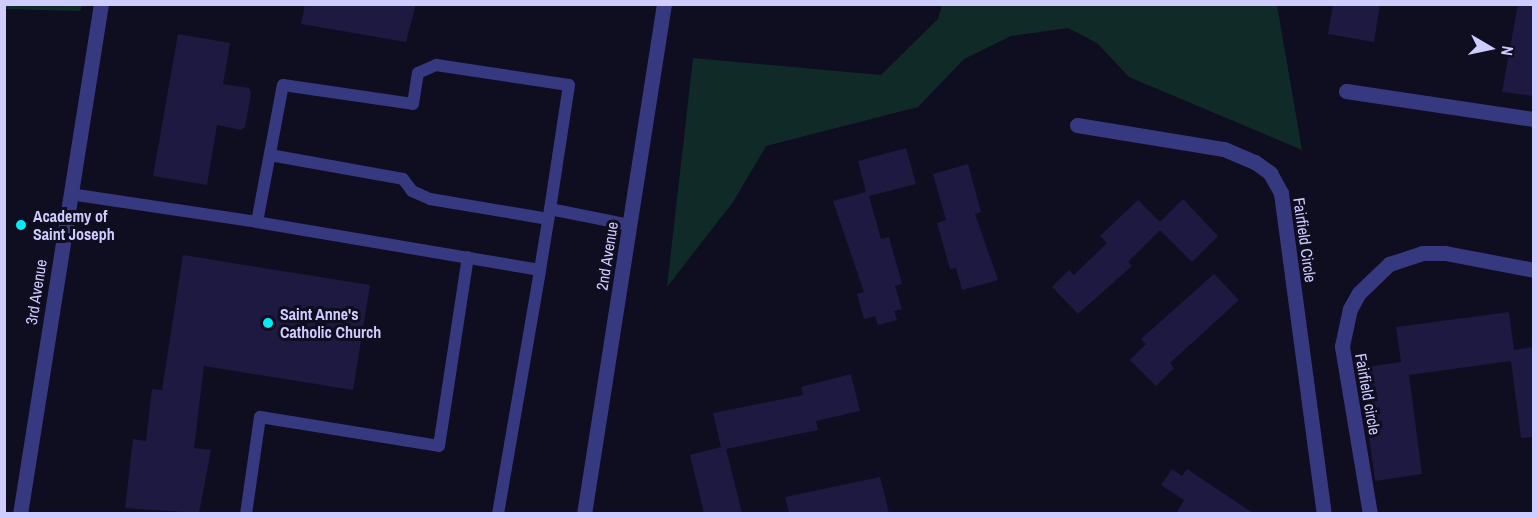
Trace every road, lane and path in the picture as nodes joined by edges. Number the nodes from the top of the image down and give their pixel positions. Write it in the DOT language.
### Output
graph roads {
  1 [pos="101,4"];
  2 [pos="664,4"];
  3 [pos="1347,90"];
  4 [pos="1533,119"];
  5 [pos="1077,125"];
  6 [pos="270,154"];
  7 [pos="70,194"];
  8 [pos="549,214"];
  9 [pos="256,222"];
  10 [pos="630,225"];
  11 [pos="468,257"];
  12 [pos="540,270"];
  13 [pos="1533,270"];
  14 [pos="21,513"];
  15 [pos="246,513"];
  16 [pos="498,513"];
  17 [pos="584,513"];
  18 [pos="1324,513"];
  19 [pos="1370,513"];
  1 -- 7 [label="street, 3rd Avenue"];
  2 -- 10 [label="street, 2nd Avenue"];
  3 -- 4 [label="street"];
  5 -- 18 [label="street, Fairfield Circle"];
  6 -- 8 [label="lane"];
  6 -- 8 [label="lane"];
  6 -- 9 [label="lane"];
  7 -- 9 [label="lane"];
  7 -- 14 [label="street, 3rd Avenue"];
  8 -- 10 [label="lane"];
  8 -- 12 [label="lane"];
  9 -- 11 [label="lane"];
  10 -- 17 [label="street, 2nd Avenue"];
  11 -- 12 [label="lane"];
  11 -- 15 [label="lane"];
  12 -- 16 [label="lane"];
  13 -- 19 [label="street, Fairfield circle"];
}
